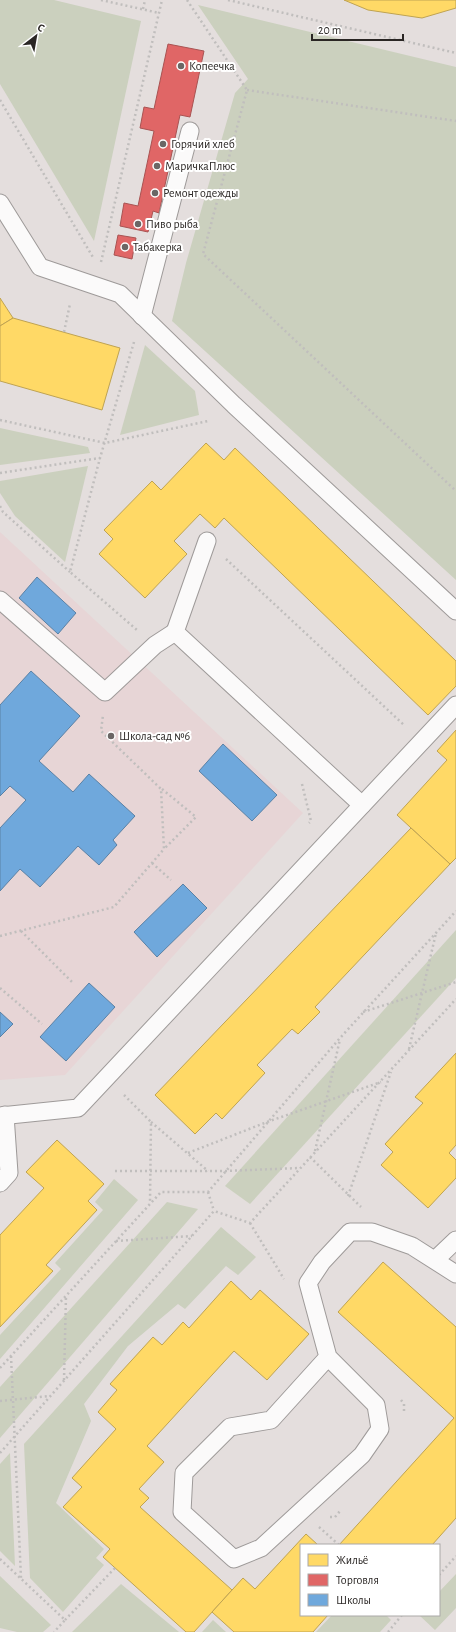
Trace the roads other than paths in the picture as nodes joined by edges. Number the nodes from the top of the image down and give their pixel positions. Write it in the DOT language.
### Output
graph roads {
  1 [pos="190,130"];
  2 [pos="0,203"];
  3 [pos="142,316"];
  4 [pos="207,541"];
  5 [pos="0,600"];
  6 [pos="456,611"];
  7 [pos="175,632"];
  8 [pos="456,705"];
  9 [pos="362,805"];
  10 [pos="2,1115"];
  11 [pos="0,1183"];
  12 [pos="456,1240"];
  13 [pos="435,1260"];
  14 [pos="456,1274"];
  15 [pos="328,1357"];
  1 -- 3 [label="lane"];
  2 -- 3 [label="lane"];
  3 -- 6 [label="lane"];
  4 -- 7 [label="lane"];
  5 -- 7 [label="lane"];
  7 -- 9 [label="lane"];
  8 -- 9 [label="lane"];
  9 -- 10 [label="lane"];
  10 -- 11 [label="lane"];
  12 -- 13 [label="lane"];
  13 -- 14 [label="lane"];
  13 -- 15 [label="lane"];
  15 -- 15 [label="lane"];
}
